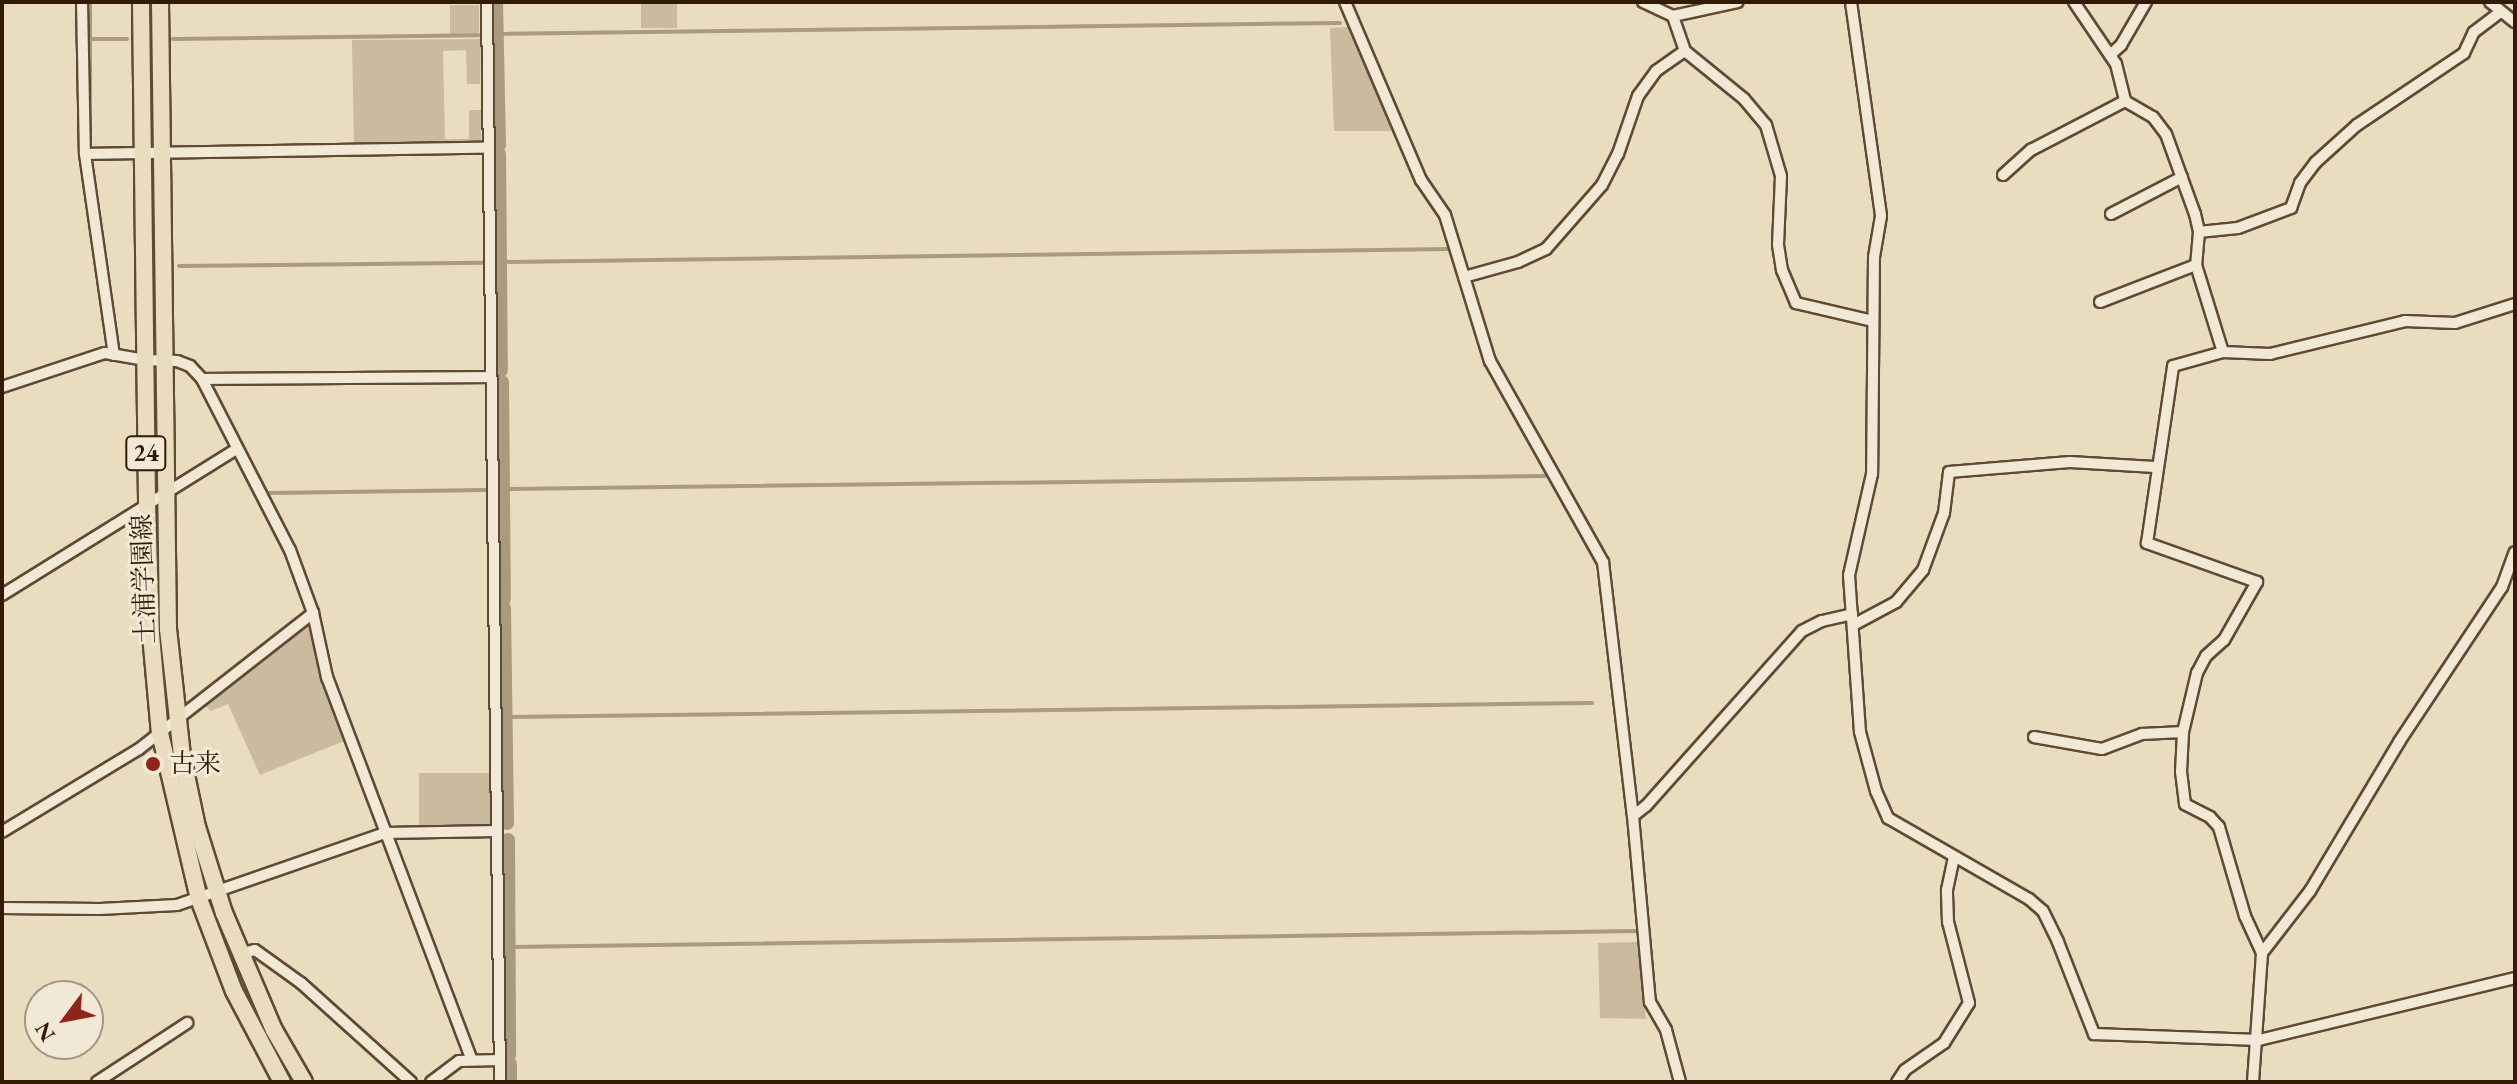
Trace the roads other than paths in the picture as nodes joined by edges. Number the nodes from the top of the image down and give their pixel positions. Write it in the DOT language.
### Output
graph roads {
  1 [pos="82,2"];
  2 [pos="141,2"];
  3 [pos="160,2"];
  4 [pos="487,2"];
  5 [pos="1345,2"];
  6 [pos="1643,2"];
  7 [pos="1738,2"];
  8 [pos="1851,2"];
  9 [pos="2074,2"];
  10 [pos="2146,2"];
  11 [pos="2490,2"];
  12 [pos="2499,13"];
  13 [pos="1673,16"];
  14 [pos="2515,22"];
  15 [pos="1685,51"];
  16 [pos="2110,55"];
  17 [pos="2125,101"];
  18 [pos="489,148"];
  19 [pos="143,152"];
  20 [pos="162,153"];
  21 [pos="85,154"];
  22 [pos="2003,175"];
  23 [pos="2182,177"];
  24 [pos="2111,214"];
  25 [pos="2199,232"];
  26 [pos="2196,265"];
  27 [pos="1464,277"];
  28 [pos="2100,302"];
  29 [pos="2515,304"];
  30 [pos="1873,321"];
  31 [pos="2223,352"];
  32 [pos="114,355"];
  33 [pos="145,360"];
  34 [pos="165,360"];
  35 [pos="491,377"];
  36 [pos="202,379"];
  37 [pos="2,387"];
  38 [pos="237,449"];
  39 [pos="2155,467"];
  40 [pos="166,492"];
  41 [pos="147,503"];
  42 [pos="2515,552"];
  43 [pos="2,595"];
  44 [pos="313,613"];
  45 [pos="1854,619"];
  46 [pos="177,720"];
  47 [pos="2183,732"];
  48 [pos="160,733"];
  49 [pos="2034,737"];
  50 [pos="1633,816"];
  51 [pos="497,831"];
  52 [pos="2,832"];
  53 [pos="385,833"];
  54 [pos="1954,858"];
  55 [pos="217,892"];
  56 [pos="199,899"];
  57 [pos="2,908"];
  58 [pos="2262,953"];
  59 [pos="239,954"];
  60 [pos="2515,978"];
  61 [pos="187,1023"];
  62 [pos="2259,1040"];
  63 [pos="471,1059"];
  64 [pos="500,1060"];
  65 [pos="97,1082"];
  66 [pos="282,1082"];
  67 [pos="304,1082"];
  68 [pos="411,1082"];
  69 [pos="431,1082"];
  70 [pos="500,1082"];
  71 [pos="1680,1082"];
  72 [pos="1897,1082"];
  73 [pos="2253,1082"];
  1 -- 21 [label="street"];
  2 -- 19 [label="main road, 土浦学園線 / 24"];
  3 -- 20 [label="main road, 土浦学園線 / 24"];
  4 -- 18 [label="street"];
  5 -- 27 [label="street"];
  6 -- 13 [label="street"];
  7 -- 13 [label="street"];
  8 -- 30 [label="street"];
  9 -- 16 [label="street"];
  10 -- 16 [label="street"];
  11 -- 12 [label="street"];
  12 -- 14 [label="street"];
  12 -- 25 [label="street"];
  13 -- 15 [label="street"];
  15 -- 27 [label="street"];
  15 -- 30 [label="street"];
  16 -- 17 [label="street"];
  17 -- 22 [label="street"];
  17 -- 23 [label="street"];
  18 -- 20 [label="street"];
  18 -- 35 [label="street"];
  19 -- 20 [label="street"];
  19 -- 21 [label="street"];
  19 -- 33 [label="main road, 土浦学園線 / 24"];
  20 -- 34 [label="main road, 土浦学園線 / 24"];
  21 -- 32 [label="street"];
  23 -- 24 [label="street"];
  23 -- 25 [label="street"];
  25 -- 26 [label="street"];
  26 -- 28 [label="street"];
  26 -- 31 [label="street"];
  27 -- 50 [label="street"];
  29 -- 31 [label="street"];
  30 -- 45 [label="street"];
  31 -- 39 [label="street"];
  32 -- 33 [label="street"];
  32 -- 37 [label="street"];
  33 -- 34 [label="street"];
  33 -- 41 [label="main road, 土浦学園線 / 24"];
  34 -- 36 [label="street"];
  34 -- 40 [label="main road, 土浦学園線 / 24"];
  35 -- 36 [label="street"];
  35 -- 51 [label="street"];
  36 -- 38 [label="street"];
  38 -- 40 [label="street"];
  38 -- 44 [label="street"];
  39 -- 45 [label="street"];
  39 -- 47 [label="street"];
  40 -- 41 [label="street"];
  40 -- 46 [label="main road, 土浦学園線 / 24"];
  41 -- 43 [label="street"];
  41 -- 48 [label="main road, 土浦学園線 / 24"];
  42 -- 58 [label="street"];
  44 -- 46 [label="street"];
  44 -- 53 [label="street"];
  45 -- 50 [label="street"];
  45 -- 54 [label="street"];
  46 -- 48 [label="street"];
  46 -- 55 [label="main road, 土浦学園線 / 24"];
  47 -- 49 [label="street"];
  47 -- 58 [label="street"];
  48 -- 52 [label="street"];
  48 -- 56 [label="main road, 土浦学園線 / 24"];
  50 -- 71 [label="street"];
  51 -- 53 [label="street"];
  51 -- 64 [label="street"];
  53 -- 55 [label="street"];
  53 -- 63 [label="street"];
  54 -- 62 [label="street"];
  54 -- 72 [label="street"];
  55 -- 56 [label="street"];
  55 -- 59 [label="main road, 土浦学園線 / 24"];
  56 -- 57 [label="street"];
  56 -- 66 [label="main road, 土浦学園線 / 24"];
  58 -- 62 [label="street"];
  59 -- 67 [label="main road, 土浦学園線 / 24"];
  59 -- 68 [label="street"];
  60 -- 62 [label="street"];
  61 -- 65 [label="street"];
  62 -- 73 [label="street"];
  63 -- 64 [label="street"];
  63 -- 69 [label="street"];
  64 -- 70 [label="street"];
}
